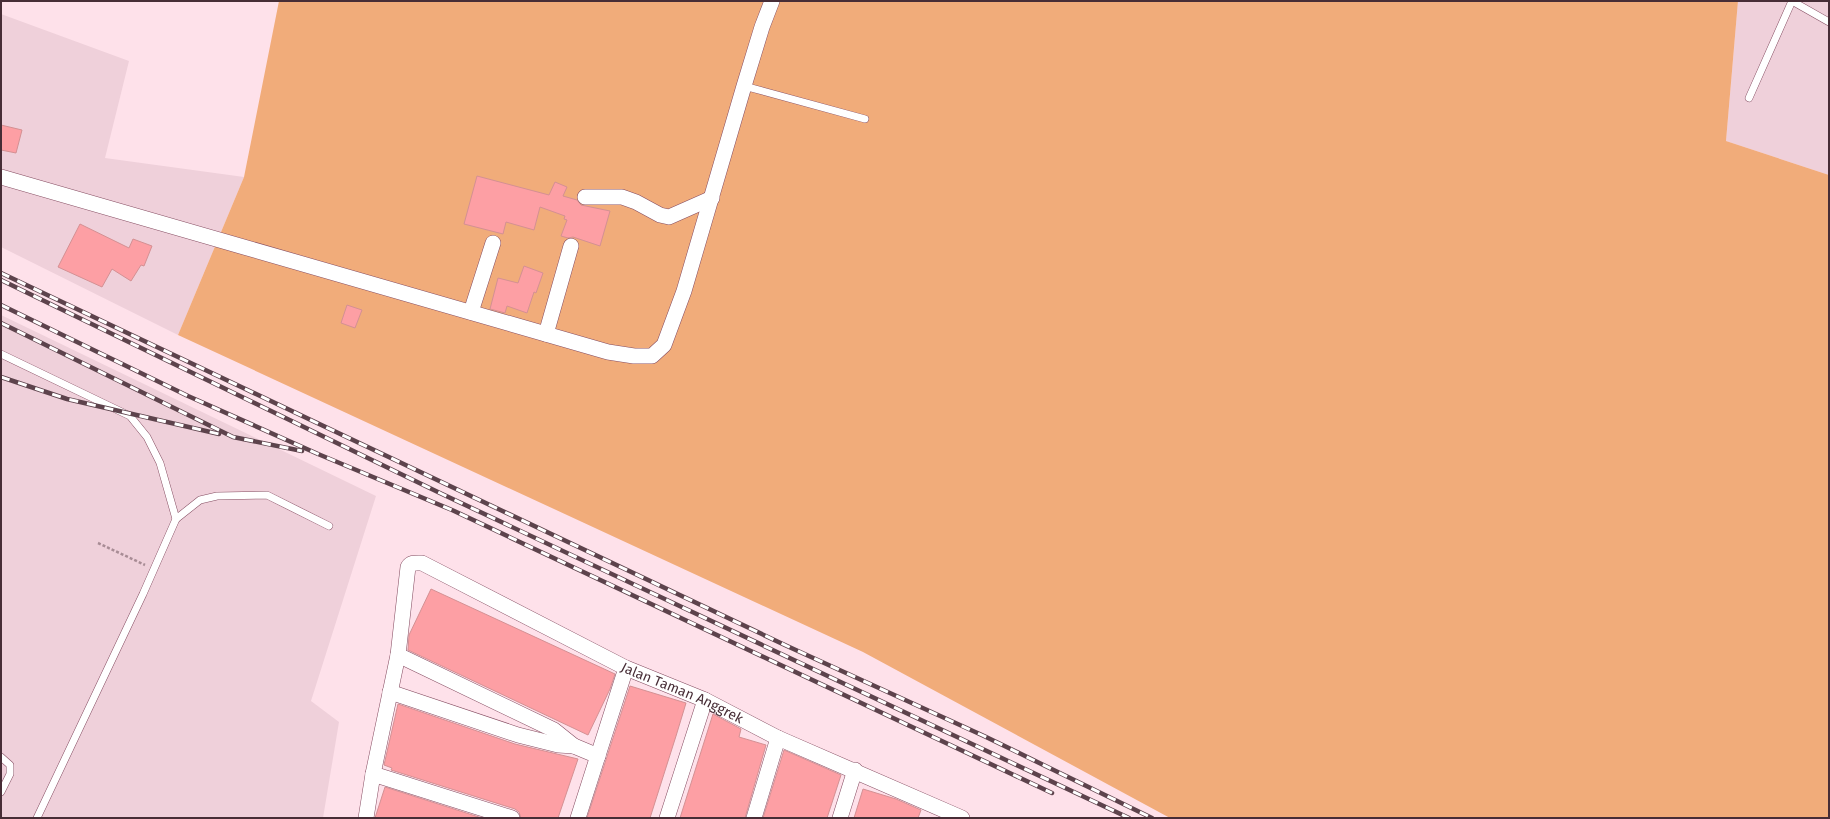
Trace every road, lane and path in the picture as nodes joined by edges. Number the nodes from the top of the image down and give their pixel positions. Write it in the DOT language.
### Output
graph roads {
  1 [pos="772,1"];
  2 [pos="1792,1"];
  3 [pos="1829,22"];
  4 [pos="744,86"];
  5 [pos="1749,98"];
  6 [pos="865,119"];
  7 [pos="1,177"];
  8 [pos="585,197"];
  9 [pos="712,198"];
  10 [pos="494,243"];
  11 [pos="571,246"];
  12 [pos="471,312"];
  13 [pos="546,334"];
  14 [pos="1,354"];
  15 [pos="176,519"];
  16 [pos="329,526"];
  17 [pos="98,543"];
  18 [pos="154,570"];
  19 [pos="398,655"];
  20 [pos="626,668"];
  21 [pos="390,692"];
  22 [pos="705,700"];
  23 [pos="778,738"];
  24 [pos="574,746"];
  25 [pos="598,756"];
  26 [pos="1,757"];
  27 [pos="855,770"];
  28 [pos="373,774"];
  29 [pos="1,792"];
  30 [pos="931,812"];
  31 [pos="37,818"];
  32 [pos="366,818"];
  33 [pos="512,818"];
  34 [pos="578,818"];
  35 [pos="667,818"];
  36 [pos="754,818"];
  37 [pos="840,818"];
  38 [pos="962,818"];
  1 -- 4 [label="street"];
  2 -- 3 [label="lane"];
  2 -- 5 [label="lane"];
  4 -- 6 [label="lane"];
  4 -- 9 [label="street"];
  7 -- 12 [label="street"];
  8 -- 9 [label="street"];
  9 -- 13 [label="street"];
  10 -- 12 [label="street"];
  11 -- 13 [label="street"];
  12 -- 13 [label="street"];
  14 -- 15 [label="lane"];
  15 -- 16 [label="lane"];
  15 -- 18 [label="lane"];
  17 -- 18 [label="path"];
  18 -- 31 [label="lane"];
  19 -- 20 [label="street, Jalan Taman Anggrek"];
  19 -- 21 [label="street"];
  19 -- 24 [label="street"];
  20 -- 22 [label="street, Jalan Taman Anggrek"];
  20 -- 25 [label="street"];
  21 -- 24 [label="street"];
  21 -- 28 [label="street"];
  22 -- 23 [label="street, Jalan Taman Anggrek"];
  22 -- 35 [label="street"];
  23 -- 27 [label="street, Jalan Taman Anggrek"];
  23 -- 36 [label="street"];
  24 -- 25 [label="street"];
  25 -- 34 [label="street"];
  26 -- 29 [label="lane"];
  27 -- 30 [label="street, Jalan Taman Anggrek"];
  27 -- 37 [label="street"];
  28 -- 32 [label="street"];
  28 -- 33 [label="street"];
  30 -- 38 [label="street, Jalan Taman Anggrek"];
}
